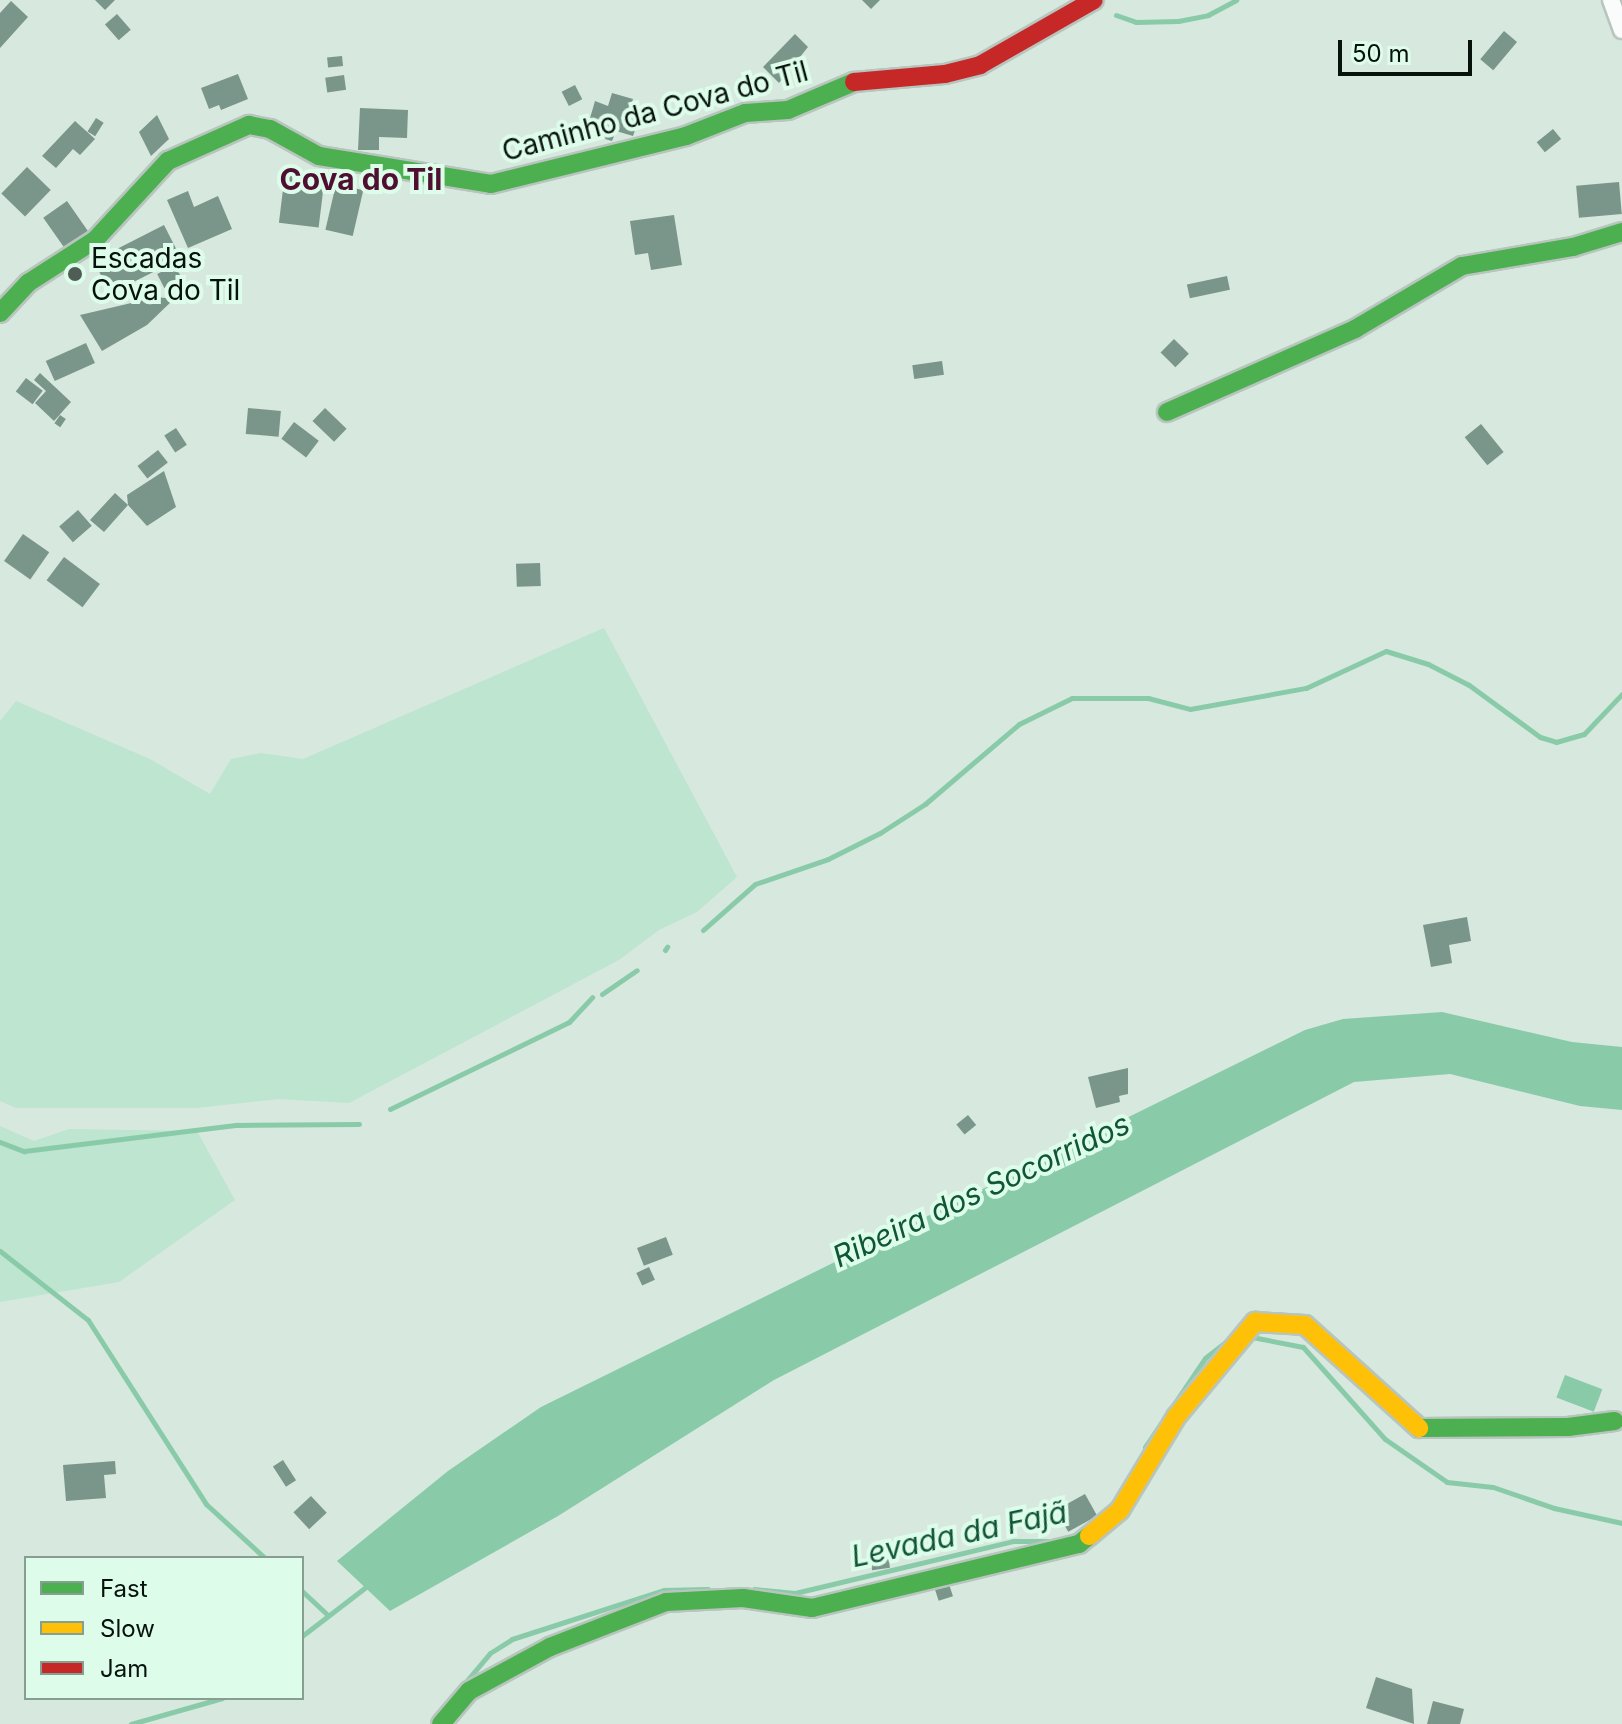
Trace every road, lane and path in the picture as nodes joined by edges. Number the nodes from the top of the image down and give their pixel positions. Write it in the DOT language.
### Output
graph roads {
  1 [pos="1094,0"];
  2 [pos="1611,0"];
  3 [pos="1622,30"];
  4 [pos="1622,232"];
  5 [pos="0,313"];
  6 [pos="1167,412"];
  7 [pos="1620,1419"];
  8 [pos="441,1724"];
  1 -- 5 [label="street, Caminho da Cova do Til"];
  2 -- 3 [label="street"];
  4 -- 6 [label="street"];
  7 -- 8 [label="street"];
}
